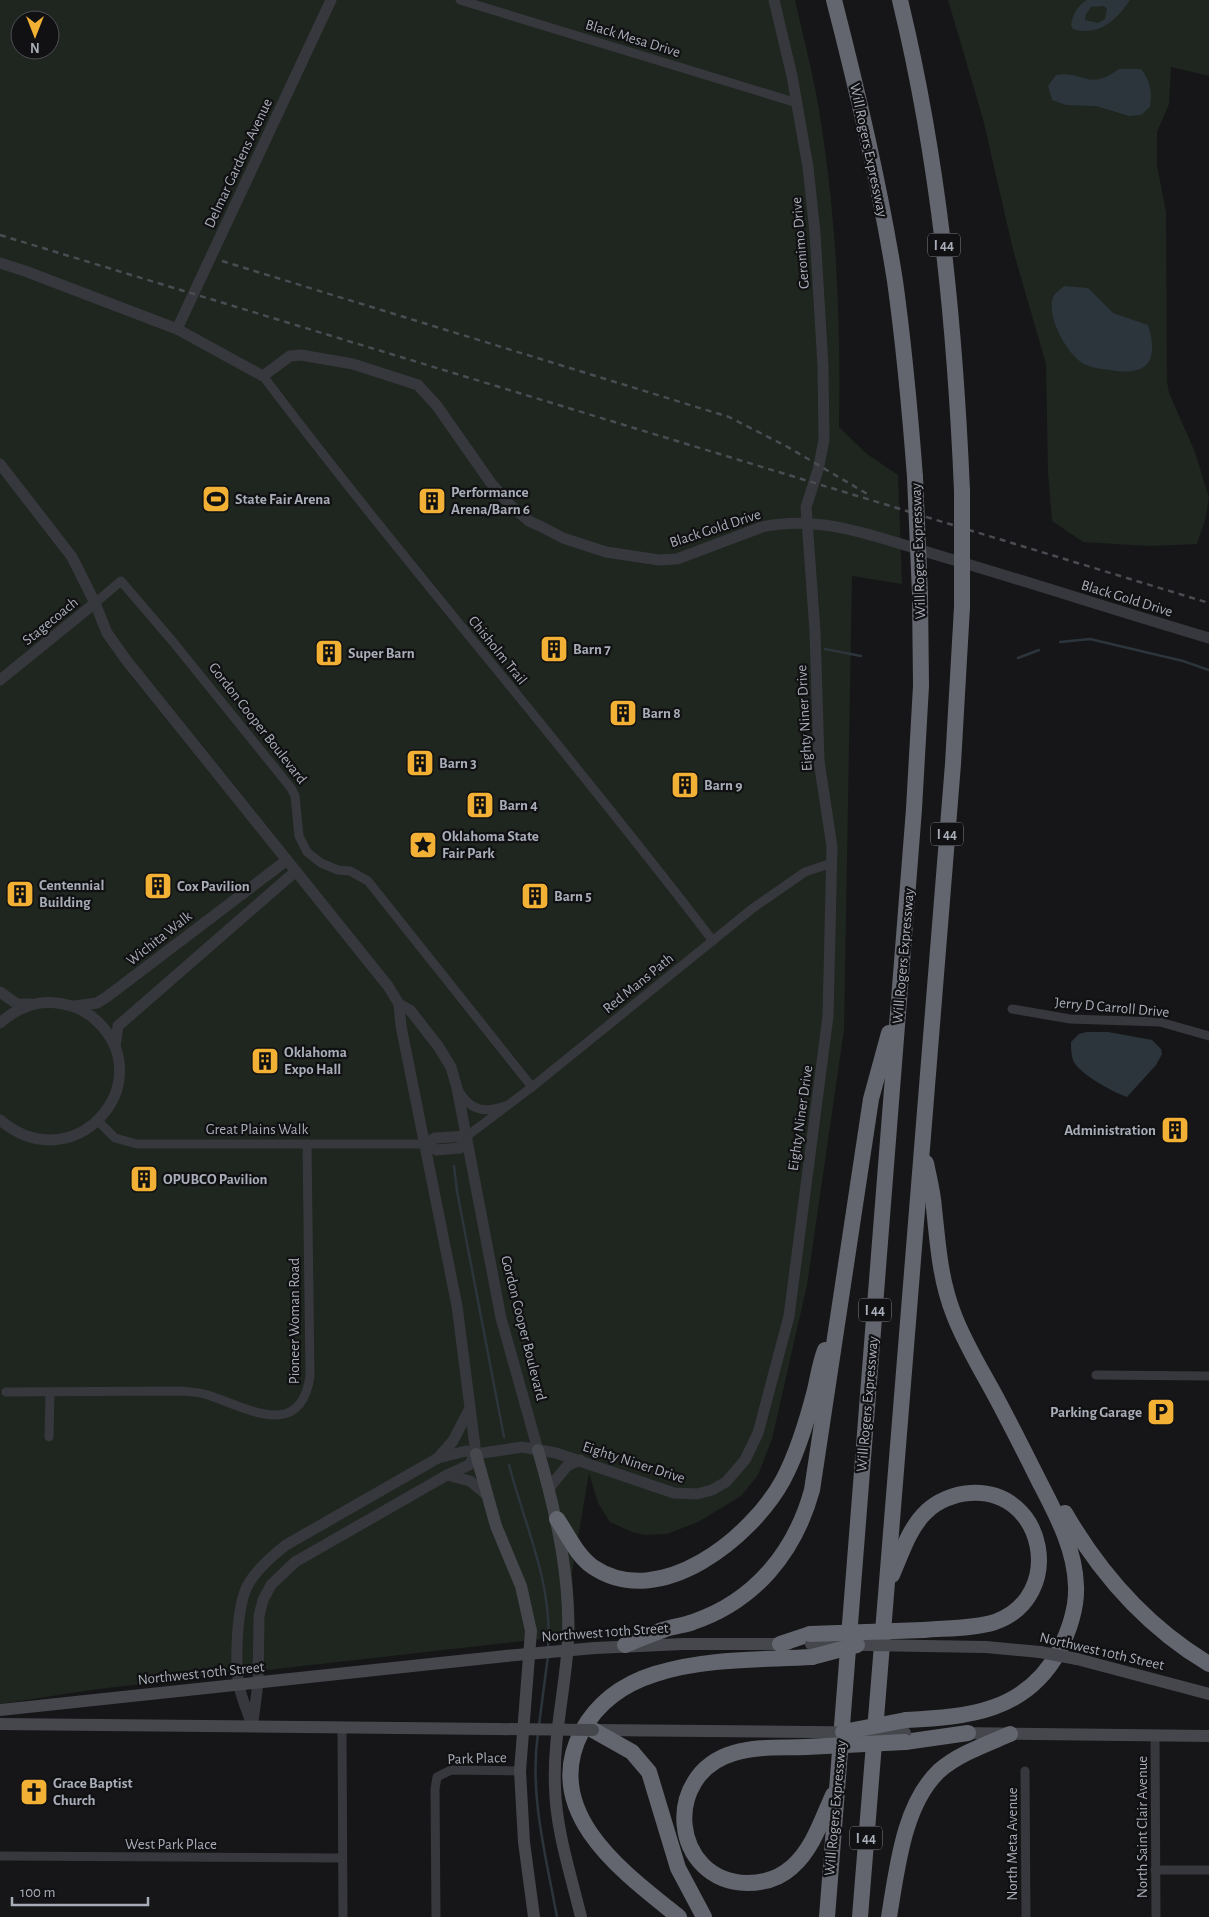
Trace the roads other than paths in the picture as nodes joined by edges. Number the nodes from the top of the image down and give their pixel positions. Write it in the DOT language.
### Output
graph roads {
  1 [pos="331,0"];
  2 [pos="460,0"];
  3 [pos="774,0"];
  4 [pos="834,0"];
  5 [pos="900,0"];
  6 [pos="797,103"];
  7 [pos="0,264"];
  8 [pos="181,328"];
  9 [pos="263,376"];
  10 [pos="0,464"];
  11 [pos="813,486"];
  12 [pos="807,523"];
  13 [pos="95,603"];
  14 [pos="1209,638"];
  15 [pos="0,680"];
  16 [pos="287,860"];
  17 [pos="832,863"];
  18 [pos="296,871"];
  19 [pos="713,941"];
  20 [pos="0,992"];
  21 [pos="900,995"];
  22 [pos="34,1004"];
  23 [pos="400,1004"];
  24 [pos="67,1005"];
  25 [pos="1012,1009"];
  26 [pos="0,1023"];
  27 [pos="1209,1036"];
  28 [pos="116,1053"];
  29 [pos="532,1087"];
  30 [pos="457,1088"];
  31 [pos="510,1104"];
  32 [pos="98,1121"];
  33 [pos="1,1124"];
  34 [pos="467,1136"];
  35 [pos="307,1144"];
  36 [pos="425,1144"];
  37 [pos="922,1144"];
  38 [pos="840,1310"];
  39 [pos="1096,1374"];
  40 [pos="1209,1376"];
  41 [pos="6,1392"];
  42 [pos="50,1393"];
  43 [pos="470,1408"];
  44 [pos="1009,1421"];
  45 [pos="49,1437"];
  46 [pos="538,1450"];
  47 [pos="476,1454"];
  48 [pos="438,1458"];
  49 [pos="580,1460"];
  50 [pos="447,1475"];
  51 [pos="549,1488"];
  52 [pos="486,1495"];
  53 [pos="557,1519"];
  54 [pos="886,1586"];
  55 [pos="924,1638"];
  56 [pos="780,1644"];
  57 [pos="811,1645"];
  58 [pos="858,1645"];
  59 [pos="625,1646"];
  60 [pos="1209,1664"];
  61 [pos="258,1683"];
  62 [pos="239,1685"];
  63 [pos="1209,1694"];
  64 [pos="0,1710"];
  65 [pos="0,1724"];
  66 [pos="252,1726"];
  67 [pos="342,1728"];
  68 [pos="605,1732"];
  69 [pos="843,1732"];
  70 [pos="905,1732"];
  71 [pos="968,1733"];
  72 [pos="1010,1734"];
  73 [pos="1155,1736"];
  74 [pos="1209,1736"];
  75 [pos="807,1739"];
  76 [pos="1025,1770"];
  77 [pos="520,1771"];
  78 [pos="837,1786"];
  79 [pos="0,1856"];
  80 [pos="342,1858"];
  81 [pos="1155,1870"];
  82 [pos="1209,1870"];
  83 [pos="342,1917"];
  84 [pos="436,1917"];
  85 [pos="534,1917"];
  86 [pos="581,1917"];
  87 [pos="679,1917"];
  88 [pos="704,1917"];
  89 [pos="827,1917"];
  90 [pos="860,1917"];
  91 [pos="889,1917"];
  92 [pos="1026,1917"];
  93 [pos="1156,1917"];
  1 -- 8 [label="street, Delmar Gardens Avenue"];
  2 -- 6 [label="street, Black Mesa Drive"];
  3 -- 6 [label="street, Geronimo Drive"];
  4 -- 21 [label="highway, Will Rogers Expressway / I 44, bridge"];
  5 -- 37 [label="highway, I 44, bridge"];
  6 -- 11 [label="street, Geronimo Drive"];
  7 -- 8 [label="street"];
  8 -- 9 [label="street"];
  9 -- 12 [label="street, Black Gold Drive"];
  9 -- 19 [label="street, Chisholm Trail"];
  10 -- 13 [label="street, Gordon Cooper Boulevard"];
  11 -- 12 [label="street, Eighty Niner Drive"];
  12 -- 14 [label="street, Black Gold Drive"];
  12 -- 17 [label="street, Eighty Niner Drive"];
  13 -- 15 [label="street, Stagecoach"];
  13 -- 16 [label="street, Gordon Cooper Boulevard"];
  13 -- 29 [label="street, Gordon Cooper Boulevard"];
  16 -- 18 [label="street, Gordon Cooper Boulevard"];
  16 -- 24 [label="street, Wichita Walk"];
  17 -- 19 [label="street, Red Mans Path"];
  17 -- 49 [label="street, Eighty Niner Drive"];
  18 -- 23 [label="street, Gordon Cooper Boulevard"];
  18 -- 28 [label="street"];
  19 -- 29 [label="street, Red Mans Path"];
  20 -- 22 [label="street"];
  21 -- 38 [label="highway"];
  21 -- 78 [label="highway, Will Rogers Expressway / I 44"];
  22 -- 24 [label="street"];
  22 -- 26 [label="street"];
  23 -- 30 [label="street, Gordon Cooper Boulevard"];
  23 -- 36 [label="street"];
  24 -- 28 [label="street"];
  25 -- 27 [label="street, Jerry D Carroll Drive"];
  28 -- 32 [label="street"];
  29 -- 31 [label="street, Red Mans Path"];
  30 -- 31 [label="street"];
  30 -- 34 [label="street, Gordon Cooper Boulevard"];
  31 -- 34 [label="street, Red Mans Path"];
  32 -- 33 [label="street"];
  32 -- 35 [label="street, Great Plains Walk"];
  34 -- 36 [label="street, Great Plains Walk"];
  34 -- 46 [label="street, Gordon Cooper Boulevard"];
  35 -- 36 [label="street, Great Plains Walk"];
  35 -- 42 [label="street, Pioneer Woman Road"];
  36 -- 43 [label="street"];
  37 -- 44 [label="highway"];
  37 -- 54 [label="highway, I 44"];
  38 -- 53 [label="highway"];
  38 -- 59 [label="highway"];
  39 -- 40 [label="street"];
  41 -- 42 [label="street, Pioneer Woman Road"];
  42 -- 45 [label="street"];
  43 -- 47 [label="street"];
  43 -- 48 [label="street"];
  44 -- 60 [label="highway"];
  44 -- 70 [label="highway"];
  46 -- 47 [label="street, Eighty Niner Drive"];
  46 -- 49 [label="street, Eighty Niner Drive"];
  46 -- 51 [label="main road, Gordon Cooper Boulevard"];
  47 -- 48 [label="street, Eighty Niner Drive"];
  47 -- 50 [label="street"];
  47 -- 52 [label="main road"];
  48 -- 62 [label="street, Eighty Niner Drive"];
  49 -- 51 [label="street"];
  50 -- 52 [label="street"];
  50 -- 61 [label="street"];
  51 -- 53 [label="main road, Gordon Cooper Boulevard"];
  52 -- 77 [label="main road"];
  53 -- 86 [label="main road, Gordon Cooper Boulevard"];
  54 -- 55 [label="highway"];
  54 -- 90 [label="highway, I 44"];
  55 -- 57 [label="highway, bridge"];
  55 -- 58 [label="main road, Northwest 10th Street, bridge"];
  55 -- 63 [label="main road, Northwest 10th Street, bridge"];
  56 -- 57 [label="highway"];
  56 -- 59 [label="main road, Northwest 10th Street"];
  57 -- 58 [label="highway, bridge"];
  57 -- 87 [label="highway"];
  59 -- 61 [label="main road, Northwest 10th Street, bridge"];
  61 -- 62 [label="main road, Northwest 10th Street"];
  61 -- 66 [label="street"];
  62 -- 64 [label="main road, Northwest 10th Street"];
  62 -- 66 [label="street, Eighty Niner Drive"];
  65 -- 66 [label="main road"];
  66 -- 67 [label="main road"];
  67 -- 68 [label="main road, bridge"];
  67 -- 80 [label="street"];
  68 -- 75 [label="main road"];
  68 -- 88 [label="highway"];
  69 -- 70 [label="highway, bridge"];
  69 -- 75 [label="main road, bridge"];
  70 -- 71 [label="highway"];
  70 -- 75 [label="highway, bridge"];
  71 -- 72 [label="main road"];
  72 -- 73 [label="main road"];
  72 -- 91 [label="highway"];
  73 -- 74 [label="main road"];
  73 -- 81 [label="street, North Saint Clair Avenue"];
  75 -- 78 [label="highway"];
  76 -- 92 [label="street, North Meta Avenue"];
  77 -- 84 [label="street, Park Place"];
  77 -- 85 [label="main road"];
  78 -- 89 [label="highway, Will Rogers Expressway / I 44"];
  79 -- 80 [label="street, West Park Place"];
  80 -- 83 [label="street"];
  81 -- 82 [label="street"];
  81 -- 93 [label="street, North Saint Clair Avenue"];
}
